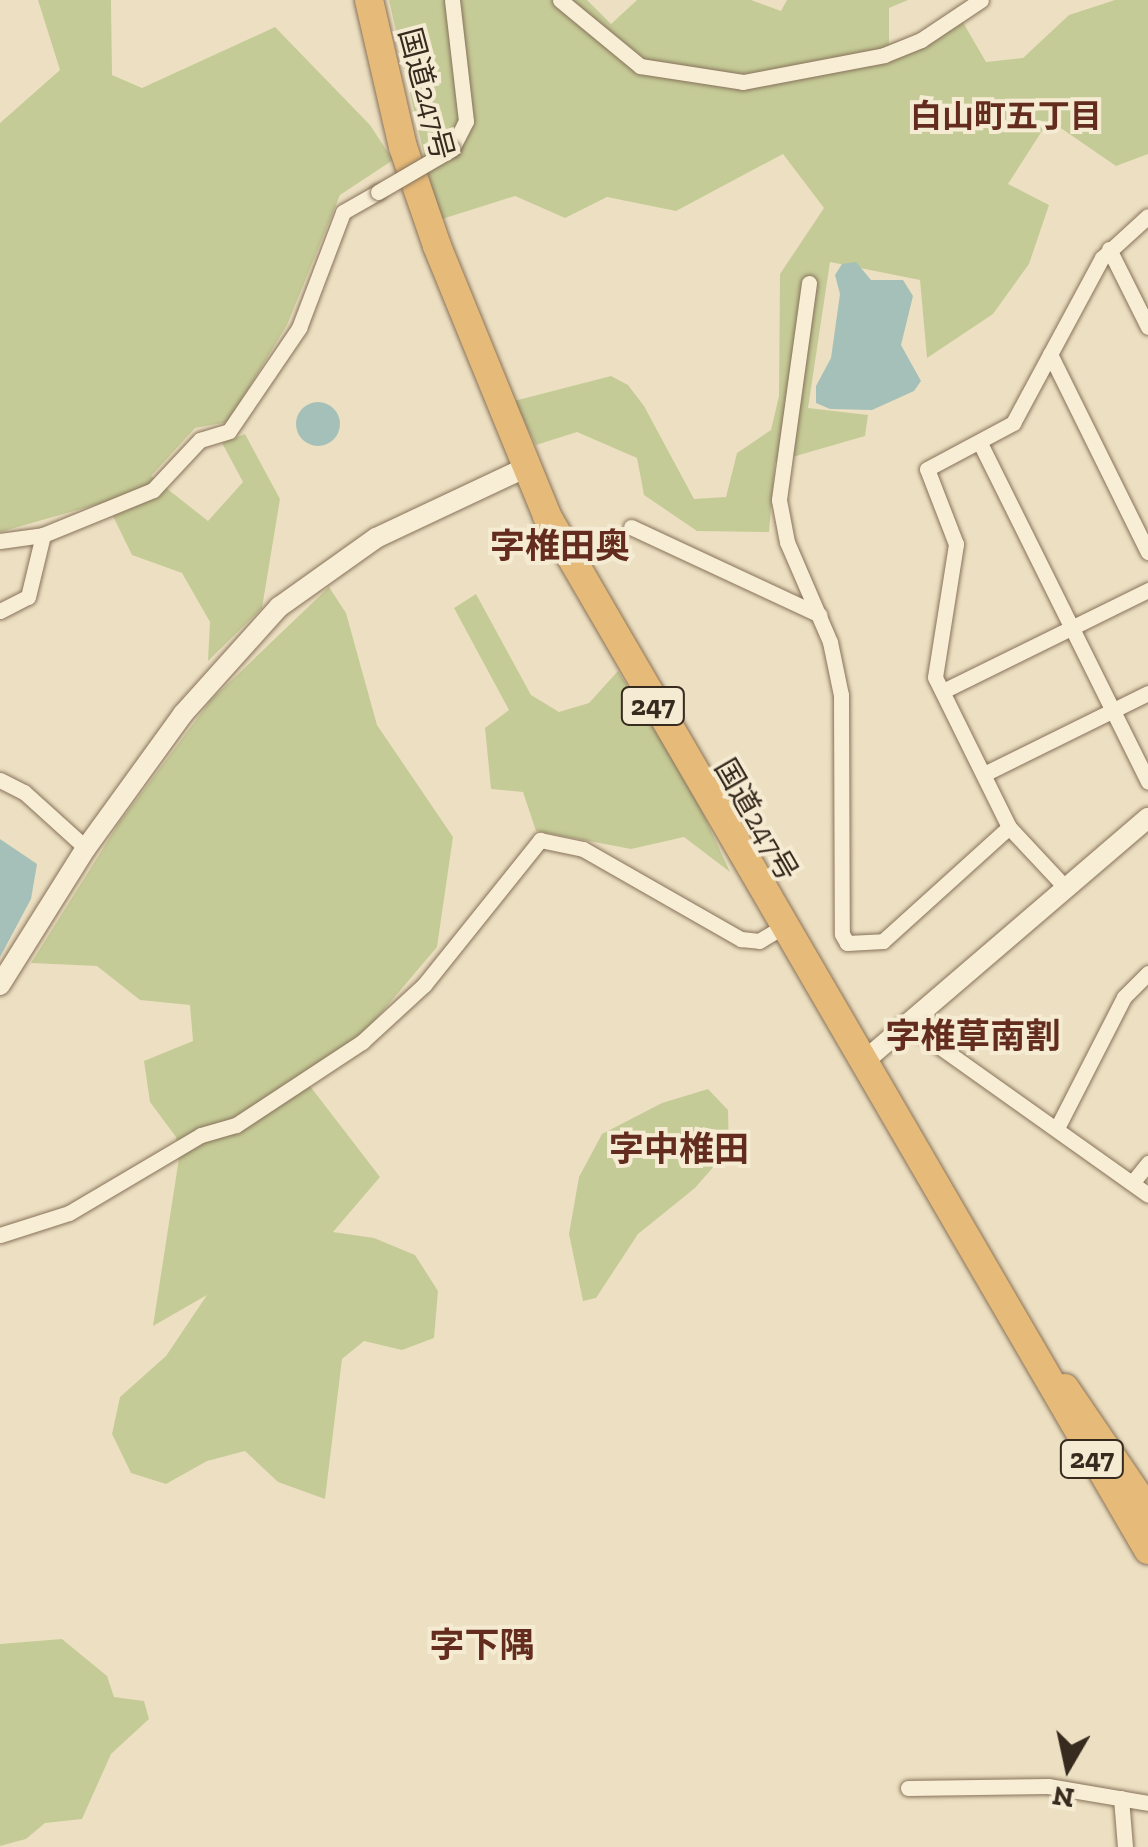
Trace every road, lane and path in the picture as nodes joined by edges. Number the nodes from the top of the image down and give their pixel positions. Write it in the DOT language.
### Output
graph roads {
  1 [pos="369,0"];
  2 [pos="452,0"];
  3 [pos="560,0"];
  4 [pos="981,0"];
  5 [pos="1148,216"];
  6 [pos="1109,249"];
  7 [pos="809,283"];
  8 [pos="1148,328"];
  9 [pos="1050,354"];
  10 [pos="980,444"];
  11 [pos="525,468"];
  12 [pos="631,527"];
  13 [pos="42,535"];
  14 [pos="0,540"];
  15 [pos="1148,552"];
  16 [pos="1148,590"];
  17 [pos="0,611"];
  18 [pos="820,615"];
  19 [pos="1072,628"];
  20 [pos="943,691"];
  21 [pos="1148,693"];
  22 [pos="1112,711"];
  23 [pos="984,774"];
  24 [pos="0,780"];
  25 [pos="1148,782"];
  26 [pos="1148,818"];
  27 [pos="1010,827"];
  28 [pos="86,848"];
  29 [pos="1064,886"];
  30 [pos="782,927"];
  31 [pos="1148,973"];
  32 [pos="0,985"];
  33 [pos="910,1025"];
  34 [pos="862,1063"];
  35 [pos="1057,1128"];
  36 [pos="1148,1163"];
  37 [pos="1132,1183"];
  38 [pos="1148,1194"];
  39 [pos="0,1236"];
  40 [pos="1044,1364"];
  41 [pos="1148,1510"];
  42 [pos="1148,1550"];
  43 [pos="908,1788"];
  44 [pos="1120,1798"];
  45 [pos="1148,1803"];
  46 [pos="1125,1847"];
  1 -- 11 [label="highway, 国道247号 / 247"];
  2 -- 13 [label="street, bridge"];
  3 -- 4 [label="street"];
  5 -- 6 [label="street"];
  6 -- 8 [label="street"];
  6 -- 9 [label="street"];
  7 -- 18 [label="street"];
  9 -- 10 [label="street"];
  9 -- 15 [label="street"];
  10 -- 19 [label="street"];
  10 -- 20 [label="street"];
  11 -- 28 [label="street"];
  11 -- 30 [label="highway, 国道247号 / 247"];
  12 -- 18 [label="street"];
  13 -- 14 [label="street"];
  13 -- 17 [label="street"];
  16 -- 19 [label="street"];
  18 -- 27 [label="street"];
  19 -- 20 [label="street"];
  19 -- 22 [label="street"];
  20 -- 23 [label="street"];
  21 -- 22 [label="street"];
  22 -- 23 [label="street"];
  22 -- 25 [label="street"];
  23 -- 27 [label="street"];
  24 -- 28 [label="street"];
  26 -- 29 [label="street"];
  27 -- 29 [label="street"];
  28 -- 32 [label="street"];
  29 -- 33 [label="street"];
  30 -- 34 [label="highway, 国道247号 / 247"];
  30 -- 39 [label="street"];
  31 -- 35 [label="street"];
  33 -- 34 [label="street"];
  33 -- 35 [label="street"];
  34 -- 40 [label="highway, 国道247号 / 247"];
  35 -- 37 [label="street"];
  36 -- 37 [label="street"];
  37 -- 38 [label="street"];
  40 -- 41 [label="highway, 国道247号 / 247"];
  40 -- 42 [label="highway, 国道247号 / 247"];
  43 -- 44 [label="street"];
  44 -- 45 [label="street"];
  44 -- 46 [label="street"];
}
